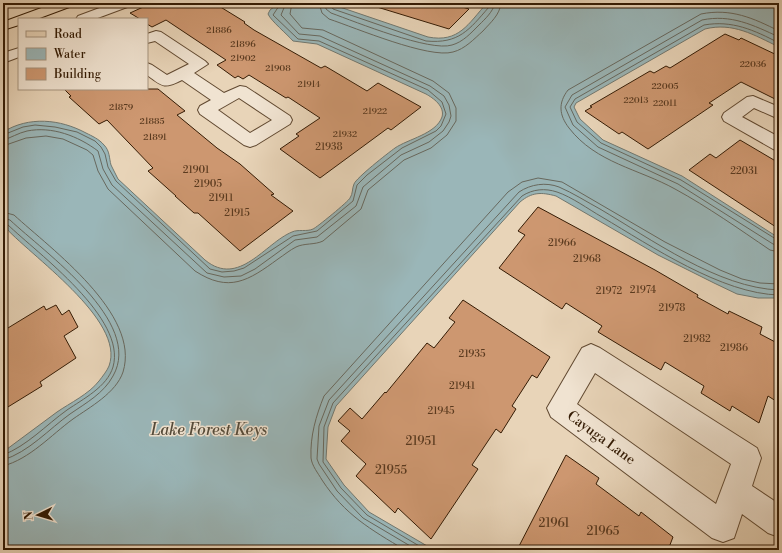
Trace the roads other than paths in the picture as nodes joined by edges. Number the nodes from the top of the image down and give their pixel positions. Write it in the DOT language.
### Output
graph roads {
  1 [pos="67,3"];
  2 [pos="125,3"];
  3 [pos="102,16"];
  4 [pos="27,18"];
  5 [pos="89,18"];
  6 [pos="18,21"];
  7 [pos="3,26"];
  8 [pos="148,39"];
  9 [pos="18,52"];
  10 [pos="3,58"];
  11 [pos="148,69"];
  12 [pos="183,73"];
  13 [pos="223,100"];
  14 [pos="779,114"];
  15 [pos="779,145"];
  16 [pos="735,492"];
  17 [pos="779,522"];
  1 -- 4 [label="main road"];
  2 -- 3 [label="street"];
  3 -- 5 [label="street"];
  6 -- 7 [label="main road"];
  8 -- 12 [label="street"];
  9 -- 10 [label="street"];
  11 -- 12 [label="street"];
  12 -- 13 [label="street"];
  14 -- 15 [label="street"];
  16 -- 16 [label="street, Cayuga Lane"];
  16 -- 17 [label="street"];
}
